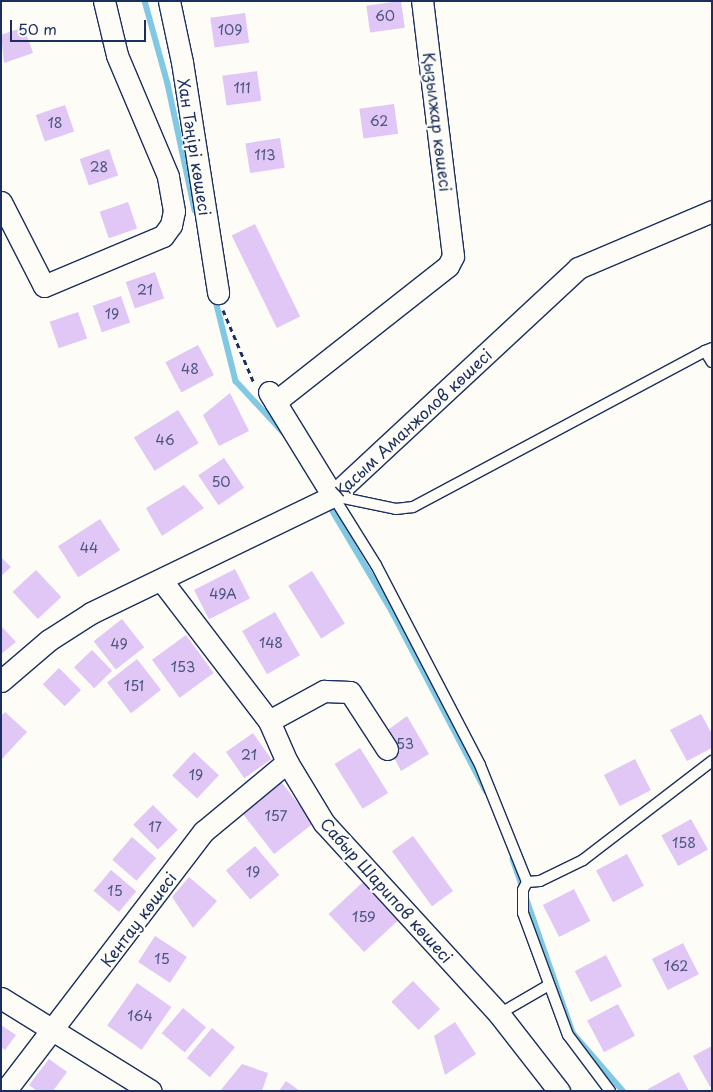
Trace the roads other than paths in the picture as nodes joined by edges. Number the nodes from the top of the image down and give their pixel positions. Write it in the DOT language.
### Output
graph roads {
  1 [pos="104,1"];
  2 [pos="169,1"];
  3 [pos="422,1"];
  4 [pos="1,202"];
  5 [pos="712,210"];
  6 [pos="218,293"];
  7 [pos="708,350"];
  8 [pos="712,362"];
  9 [pos="331,498"];
  10 [pos="162,581"];
  11 [pos="1,680"];
  12 [pos="269,721"];
  13 [pos="387,750"];
  14 [pos="712,761"];
  15 [pos="287,762"];
  16 [pos="527,882"];
  17 [pos="549,985"];
  18 [pos="1,998"];
  19 [pos="499,1014"];
  20 [pos="52,1031"];
  21 [pos="5,1091"];
  22 [pos="151,1091"];
  23 [pos="559,1091"];
  24 [pos="610,1091"];
  1 -- 4 [label="street"];
  2 -- 6 [label="street, Хан Тәңірі көшесі"];
  3 -- 9 [label="street, Қызылжар көшесі"];
  5 -- 9 [label="street, Қасым Аманжолов көшесі"];
  7 -- 8 [label="lane"];
  7 -- 9 [label="lane"];
  9 -- 10 [label="street, Қасым Аманжолов көшесі"];
  9 -- 16 [label="lane"];
  10 -- 11 [label="street, Қасым Аманжолов көшесі"];
  10 -- 12 [label="street, Сабыр Шарипов көшесі"];
  12 -- 13 [label="street"];
  12 -- 15 [label="street, Сабыр Шарипов көшесі"];
  14 -- 16 [label="lane"];
  15 -- 19 [label="street, Сабыр Шарипов көшесі"];
  15 -- 20 [label="street, Кентау көшесі"];
  16 -- 17 [label="lane"];
  17 -- 19 [label="lane"];
  17 -- 24 [label="lane"];
  18 -- 20 [label="street"];
  19 -- 23 [label="street, Сабыр Шарипов көшесі"];
  20 -- 21 [label="street, Кентау көшесі"];
  20 -- 22 [label="street"];
}
